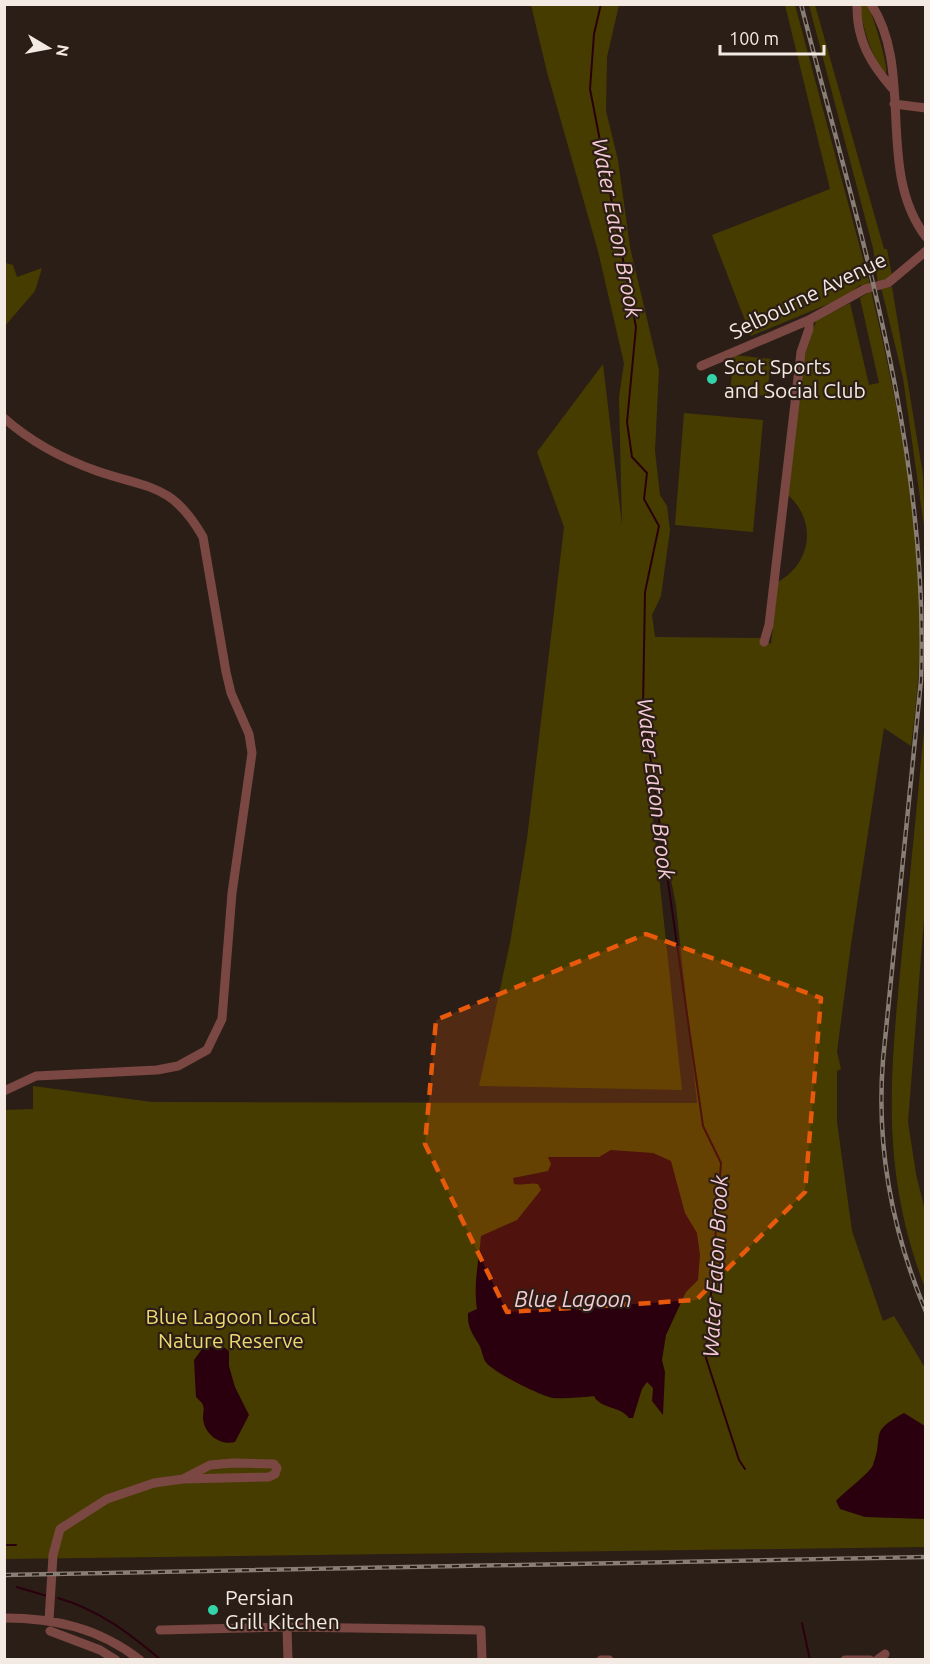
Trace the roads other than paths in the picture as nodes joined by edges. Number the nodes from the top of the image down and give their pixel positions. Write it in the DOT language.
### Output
graph roads {
  1 [pos="857,4"];
  2 [pos="871,4"];
  3 [pos="892,88"];
  4 [pos="894,104"];
  5 [pos="926,108"];
  6 [pos="926,237"];
  7 [pos="926,251"];
  8 [pos="809,320"];
  9 [pos="701,366"];
  10 [pos="4,418"];
  11 [pos="764,642"];
  12 [pos="4,1091"];
  13 [pos="183,1479"];
  14 [pos="4,1618"];
  15 [pos="50,1620"];
  16 [pos="287,1627"];
  17 [pos="160,1630"];
  18 [pos="50,1631"];
  19 [pos="112,1641"];
  20 [pos="106,1653"];
  21 [pos="843,1658"];
  22 [pos="116,1659"];
  23 [pos="140,1659"];
  24 [pos="288,1659"];
  25 [pos="482,1659"];
  26 [pos="601,1659"];
  27 [pos="609,1659"];
  28 [pos="870,1659"];
  1 -- 3 [label="street"];
  2 -- 3 [label="street"];
  3 -- 4 [label="street"];
  4 -- 5 [label="street"];
  4 -- 6 [label="street"];
  7 -- 8 [label="street, Selbourne Avenue"];
  8 -- 9 [label="street, Selbourne Avenue"];
  8 -- 11 [label="street"];
  10 -- 12 [label="street"];
  13 -- 13 [label="street"];
  13 -- 15 [label="street"];
  14 -- 15 [label="street"];
  15 -- 19 [label="street"];
  16 -- 17 [label="street"];
  16 -- 24 [label="street"];
  16 -- 25 [label="street"];
  18 -- 20 [label="street"];
  19 -- 20 [label="street"];
  19 -- 23 [label="street"];
  20 -- 22 [label="street"];
  21 -- 28 [label="street"];
  26 -- 27 [label="street"];
}
